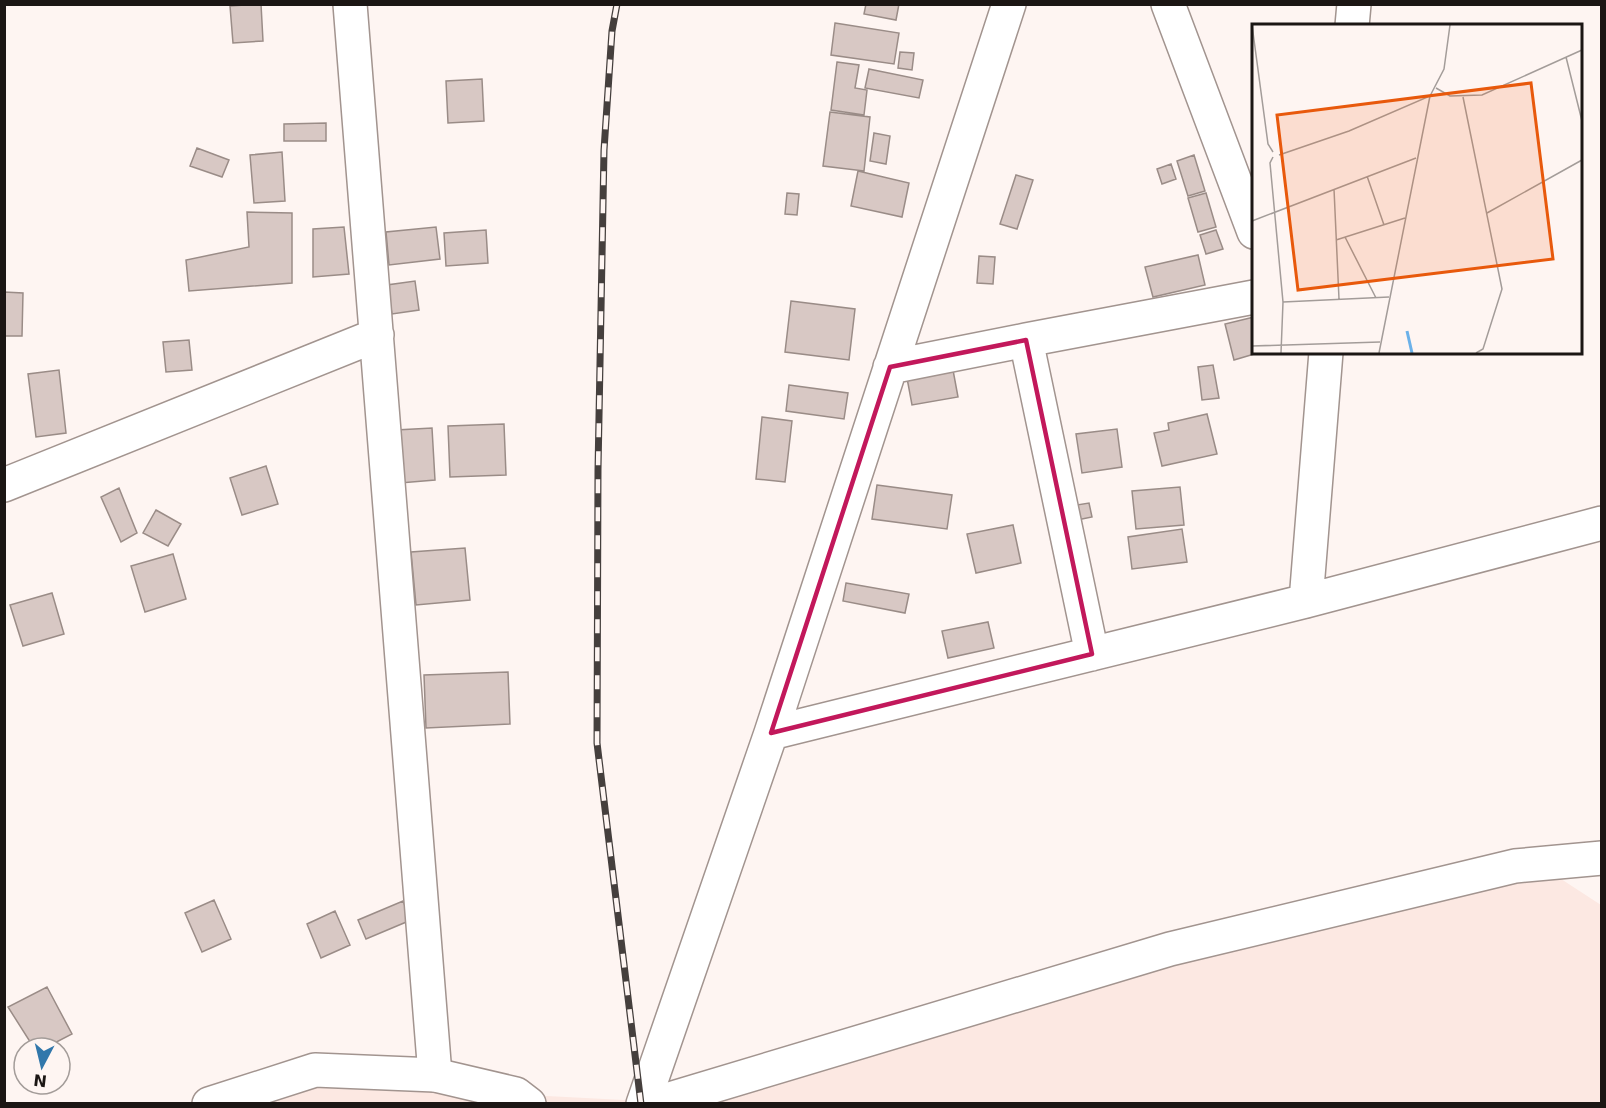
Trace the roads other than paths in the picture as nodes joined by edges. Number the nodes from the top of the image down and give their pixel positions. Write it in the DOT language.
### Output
graph roads {
  1 [pos="350,4"];
  2 [pos="1009,4"];
  3 [pos="1168,4"];
  4 [pos="1354,4"];
  5 [pos="1352,24"];
  6 [pos="1252,227"];
  7 [pos="1252,297"];
  8 [pos="377,335"];
  9 [pos="1026,340"];
  10 [pos="1326,354"];
  11 [pos="890,367"];
  12 [pos="4,485"];
  13 [pos="1602,523"];
  14 [pos="1306,601"];
  15 [pos="1092,654"];
  16 [pos="771,733"];
  17 [pos="1602,858"];
  18 [pos="435,1075"];
  19 [pos="209,1104"];
  20 [pos="529,1104"];
  21 [pos="643,1104"];
  22 [pos="653,1104"];
  1 -- 8 [label="street"];
  2 -- 11 [label="street"];
  3 -- 6 [label="street"];
  4 -- 5 [label="street"];
  7 -- 9 [label="street"];
  8 -- 12 [label="street"];
  8 -- 18 [label="street"];
  9 -- 11 [label="street"];
  9 -- 15 [label="street"];
  10 -- 14 [label="street"];
  11 -- 16 [label="street"];
  13 -- 14 [label="street"];
  14 -- 15 [label="street"];
  15 -- 16 [label="street"];
  16 -- 21 [label="street"];
  17 -- 22 [label="street"];
  18 -- 19 [label="street"];
  18 -- 20 [label="street"];
}
